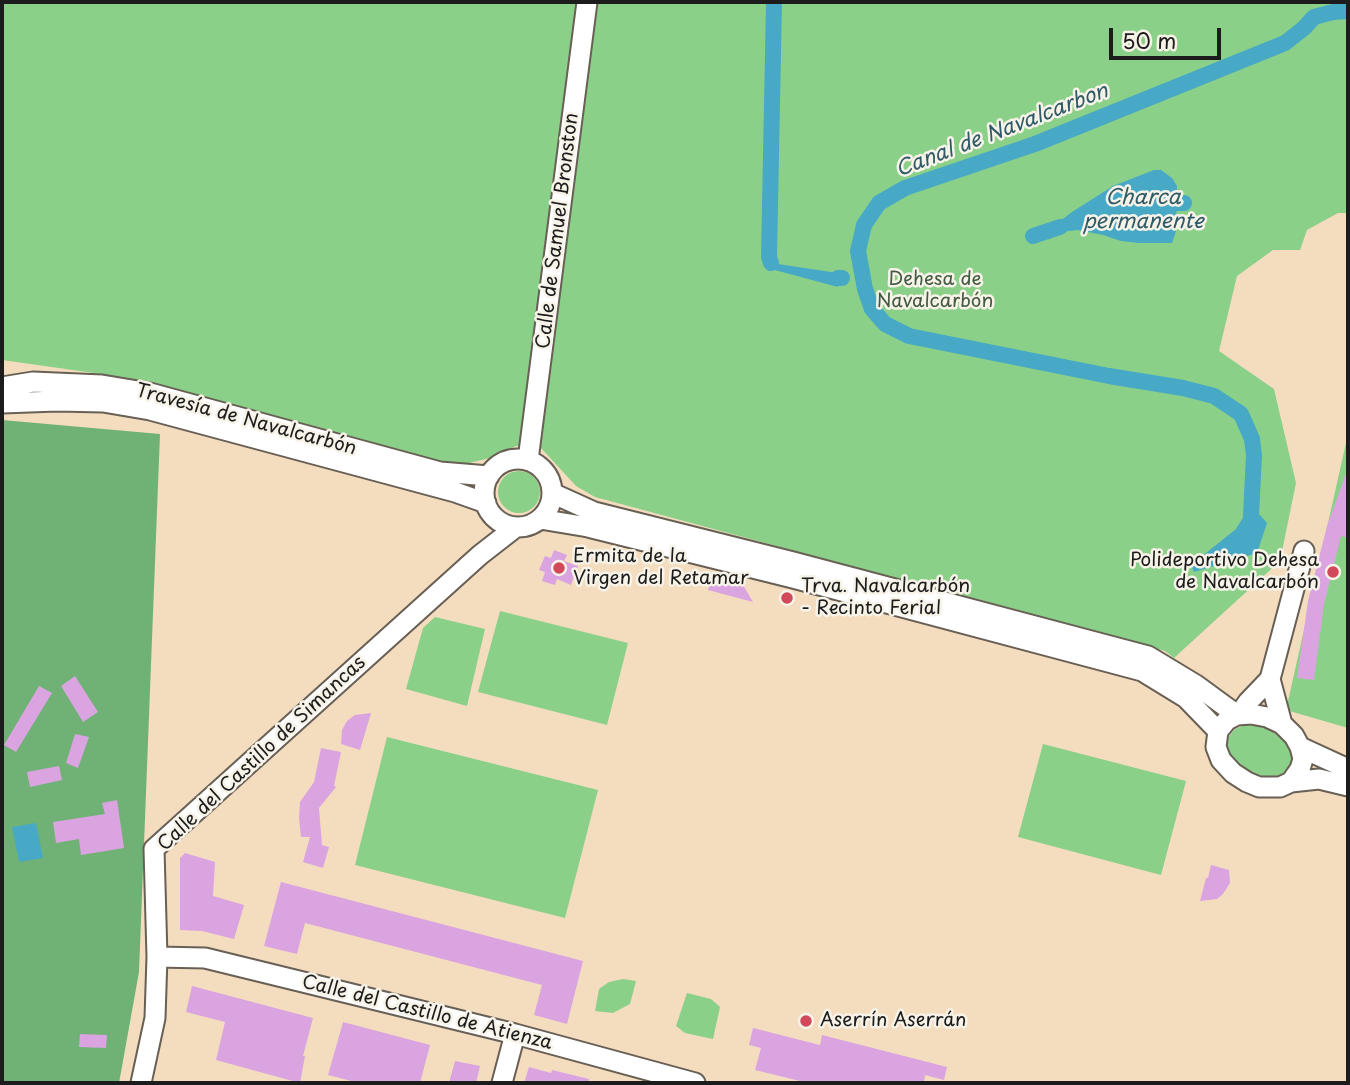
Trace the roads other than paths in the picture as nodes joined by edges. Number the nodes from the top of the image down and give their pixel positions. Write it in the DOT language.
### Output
graph roads {
  1 [pos="587,2"];
  2 [pos="2,380"];
  3 [pos="33,382"];
  4 [pos="2,387"];
  5 [pos="2,403"];
  6 [pos="528,460"];
  7 [pos="489,476"];
  8 [pos="552,493"];
  9 [pos="491,510"];
  10 [pos="540,519"];
  11 [pos="516,527"];
  12 [pos="1304,551"];
  13 [pos="480,555"];
  14 [pos="1270,679"];
  15 [pos="1238,715"];
  16 [pos="1282,724"];
  17 [pos="1218,732"];
  18 [pos="1300,747"];
  19 [pos="1348,769"];
  20 [pos="1291,782"];
  21 [pos="1348,786"];
  22 [pos="157,957"];
  23 [pos="515,1034"];
  24 [pos="141,1083"];
  25 [pos="502,1083"];
  26 [pos="695,1083"];
  1 -- 6 [label="street, Calle de Samuel Bronston"];
  2 -- 3 [label="street"];
  3 -- 4 [label="street, Travesía de Navalcarbón"];
  3 -- 7 [label="street, Travesía de Navalcarbón"];
  5 -- 9 [label="street, Travesía de Navalcarbón"];
  6 -- 7 [label="street"];
  6 -- 8 [label="street"];
  7 -- 9 [label="street"];
  8 -- 10 [label="street"];
  8 -- 15 [label="street"];
  9 -- 11 [label="street, Travesía de Navalcarbón"];
  9 -- 13 [label="street, Calle del Castillo de Simancas"];
  10 -- 11 [label="street"];
  10 -- 17 [label="street"];
  11 -- 13 [label="street, Calle del Castillo de Simancas"];
  12 -- 14 [label="street"];
  13 -- 22 [label="street, Calle del Castillo de Simancas"];
  14 -- 15 [label="street"];
  14 -- 16 [label="street"];
  15 -- 16 [label="street"];
  15 -- 17 [label="street"];
  16 -- 18 [label="street"];
  17 -- 20 [label="street"];
  18 -- 19 [label="street"];
  18 -- 20 [label="street"];
  20 -- 21 [label="street"];
  22 -- 23 [label="street, Calle del Castillo de Atienza"];
  22 -- 24 [label="street, Calle del Castillo de Simancas"];
  23 -- 25 [label="street"];
  23 -- 26 [label="street, Calle del Castillo de Atienza"];
}
